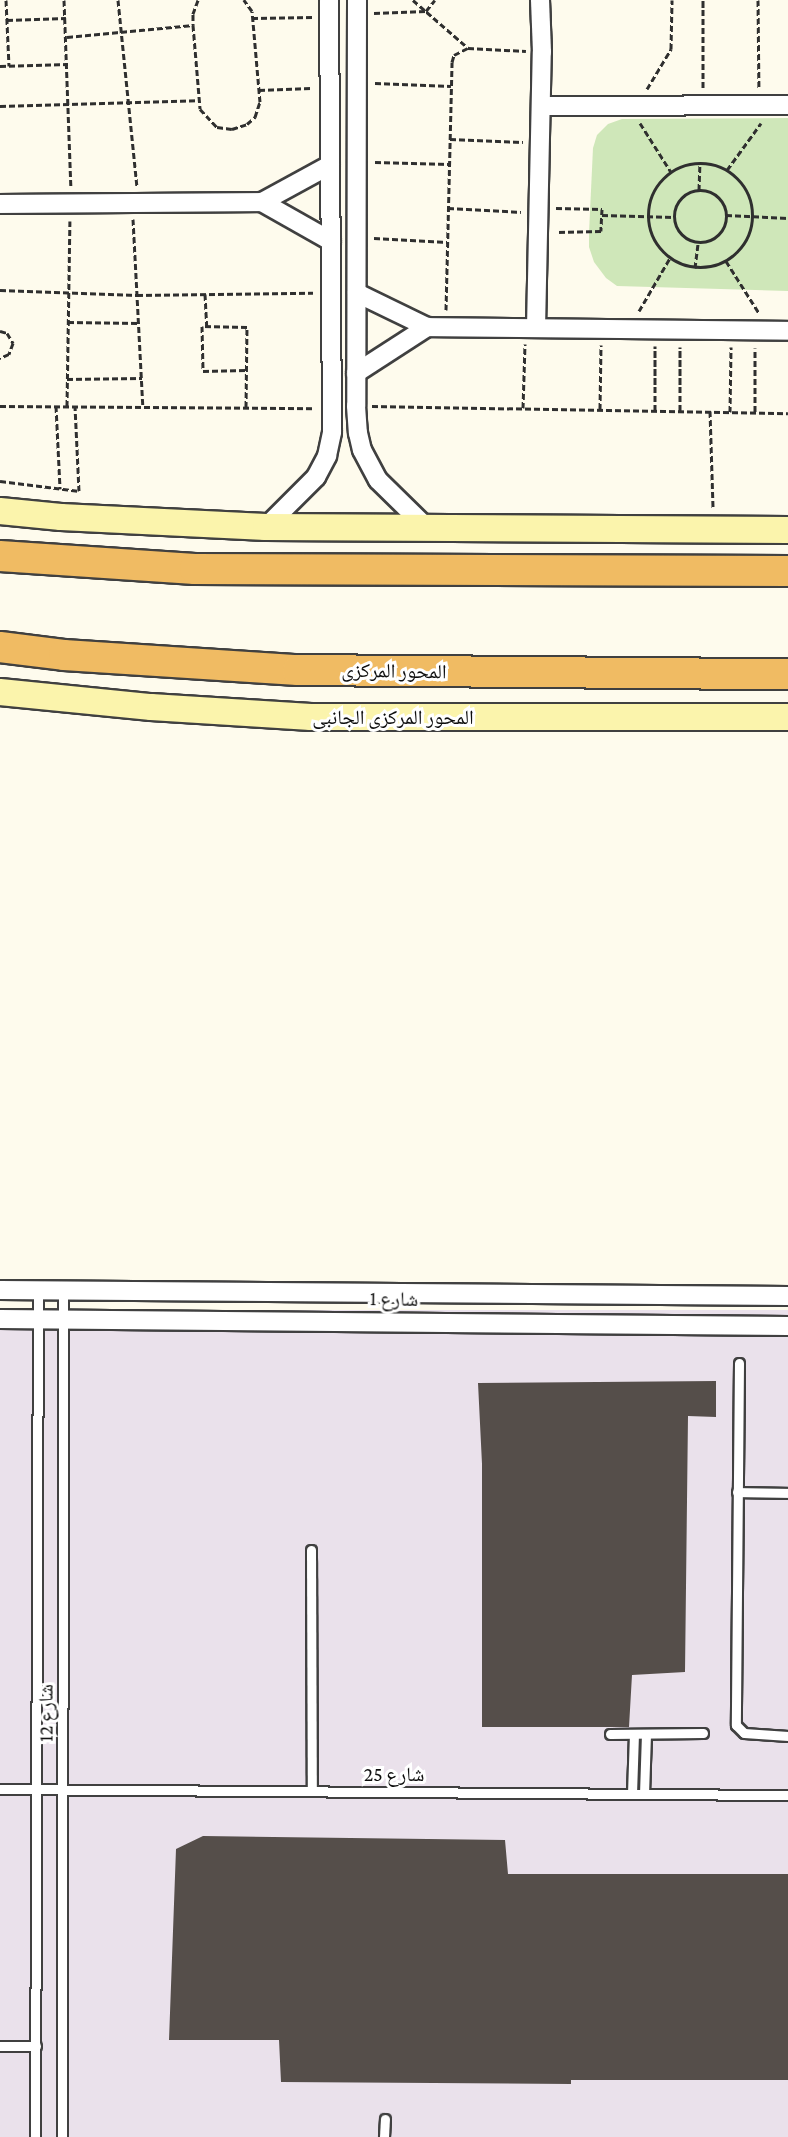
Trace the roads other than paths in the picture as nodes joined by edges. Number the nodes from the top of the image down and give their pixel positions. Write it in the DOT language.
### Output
graph roads {
  1 [pos="540,0"];
  2 [pos="357,7"];
  3 [pos="329,8"];
  4 [pos="541,106"];
  5 [pos="773,106"];
  6 [pos="330,165"];
  7 [pos="262,202"];
  8 [pos="0,204"];
  9 [pos="331,241"];
  10 [pos="357,293"];
  11 [pos="436,327"];
  12 [pos="531,328"];
  13 [pos="772,331"];
  14 [pos="356,373"];
  15 [pos="0,511"];
  16 [pos="266,527"];
  17 [pos="428,529"];
  18 [pos="788,530"];
  19 [pos="0,556"];
  20 [pos="788,571"];
  21 [pos="0,647"];
  22 [pos="788,674"];
  23 [pos="0,692"];
  24 [pos="788,717"];
  25 [pos="38,1289"];
  26 [pos="63,1289"];
  27 [pos="0,1290"];
  28 [pos="788,1296"];
  29 [pos="63,1318"];
  30 [pos="0,1319"];
  31 [pos="38,1319"];
  32 [pos="788,1326"];
  33 [pos="739,1363"];
  34 [pos="738,1492"];
  35 [pos="788,1493"];
  36 [pos="312,1550"];
  37 [pos="703,1733"];
  38 [pos="610,1734"];
  39 [pos="634,1734"];
  40 [pos="646,1734"];
  41 [pos="788,1736"];
  42 [pos="38,1789"];
  43 [pos="0,1790"];
  44 [pos="64,1790"];
  45 [pos="312,1791"];
  46 [pos="632,1794"];
  47 [pos="645,1794"];
  48 [pos="788,1795"];
  49 [pos="0,2046"];
  50 [pos="36,2046"];
  51 [pos="385,2119"];
  52 [pos="35,2137"];
  53 [pos="62,2137"];
  54 [pos="384,2137"];
  1 -- 4 [label="street"];
  2 -- 10 [label="street"];
  3 -- 6 [label="street"];
  4 -- 5 [label="street"];
  4 -- 12 [label="street"];
  6 -- 7 [label="street"];
  6 -- 9 [label="street"];
  7 -- 8 [label="street"];
  7 -- 9 [label="street"];
  9 -- 16 [label="street"];
  10 -- 11 [label="street"];
  10 -- 14 [label="street"];
  11 -- 12 [label="street"];
  11 -- 14 [label="street"];
  12 -- 13 [label="street"];
  14 -- 17 [label="street"];
  15 -- 16 [label="main road"];
  16 -- 17 [label="main road"];
  17 -- 18 [label="main road"];
  19 -- 20 [label="highway"];
  21 -- 22 [label="highway, المحور المركزى"];
  23 -- 24 [label="main road, المحور المركزى الجانبى"];
  25 -- 26 [label="street, شارع 1"];
  25 -- 27 [label="street, شارع 1"];
  25 -- 31 [label="lane, شارع 12"];
  26 -- 28 [label="street, شارع 1"];
  26 -- 29 [label="lane, شارع 12"];
  29 -- 31 [label="street, شارع 1"];
  29 -- 32 [label="street, شارع 1"];
  29 -- 44 [label="lane, شارع 12"];
  30 -- 31 [label="street, شارع 1"];
  31 -- 42 [label="lane, شارع 12"];
  33 -- 34 [label="lane"];
  34 -- 35 [label="lane"];
  34 -- 41 [label="lane"];
  36 -- 45 [label="lane"];
  37 -- 40 [label="lane"];
  38 -- 39 [label="lane"];
  39 -- 40 [label="lane"];
  39 -- 46 [label="lane"];
  40 -- 47 [label="lane"];
  42 -- 43 [label="lane, شارع 25"];
  42 -- 44 [label="lane, شارع 25"];
  42 -- 50 [label="lane, شارع 12"];
  44 -- 45 [label="lane, شارع 25"];
  44 -- 53 [label="lane, شارع 12"];
  45 -- 46 [label="lane, شارع 25"];
  46 -- 47 [label="lane, شارع 25"];
  47 -- 48 [label="lane, شارع 25"];
  49 -- 50 [label="lane"];
  50 -- 52 [label="lane, شارع 12"];
  51 -- 54 [label="lane"];
}
